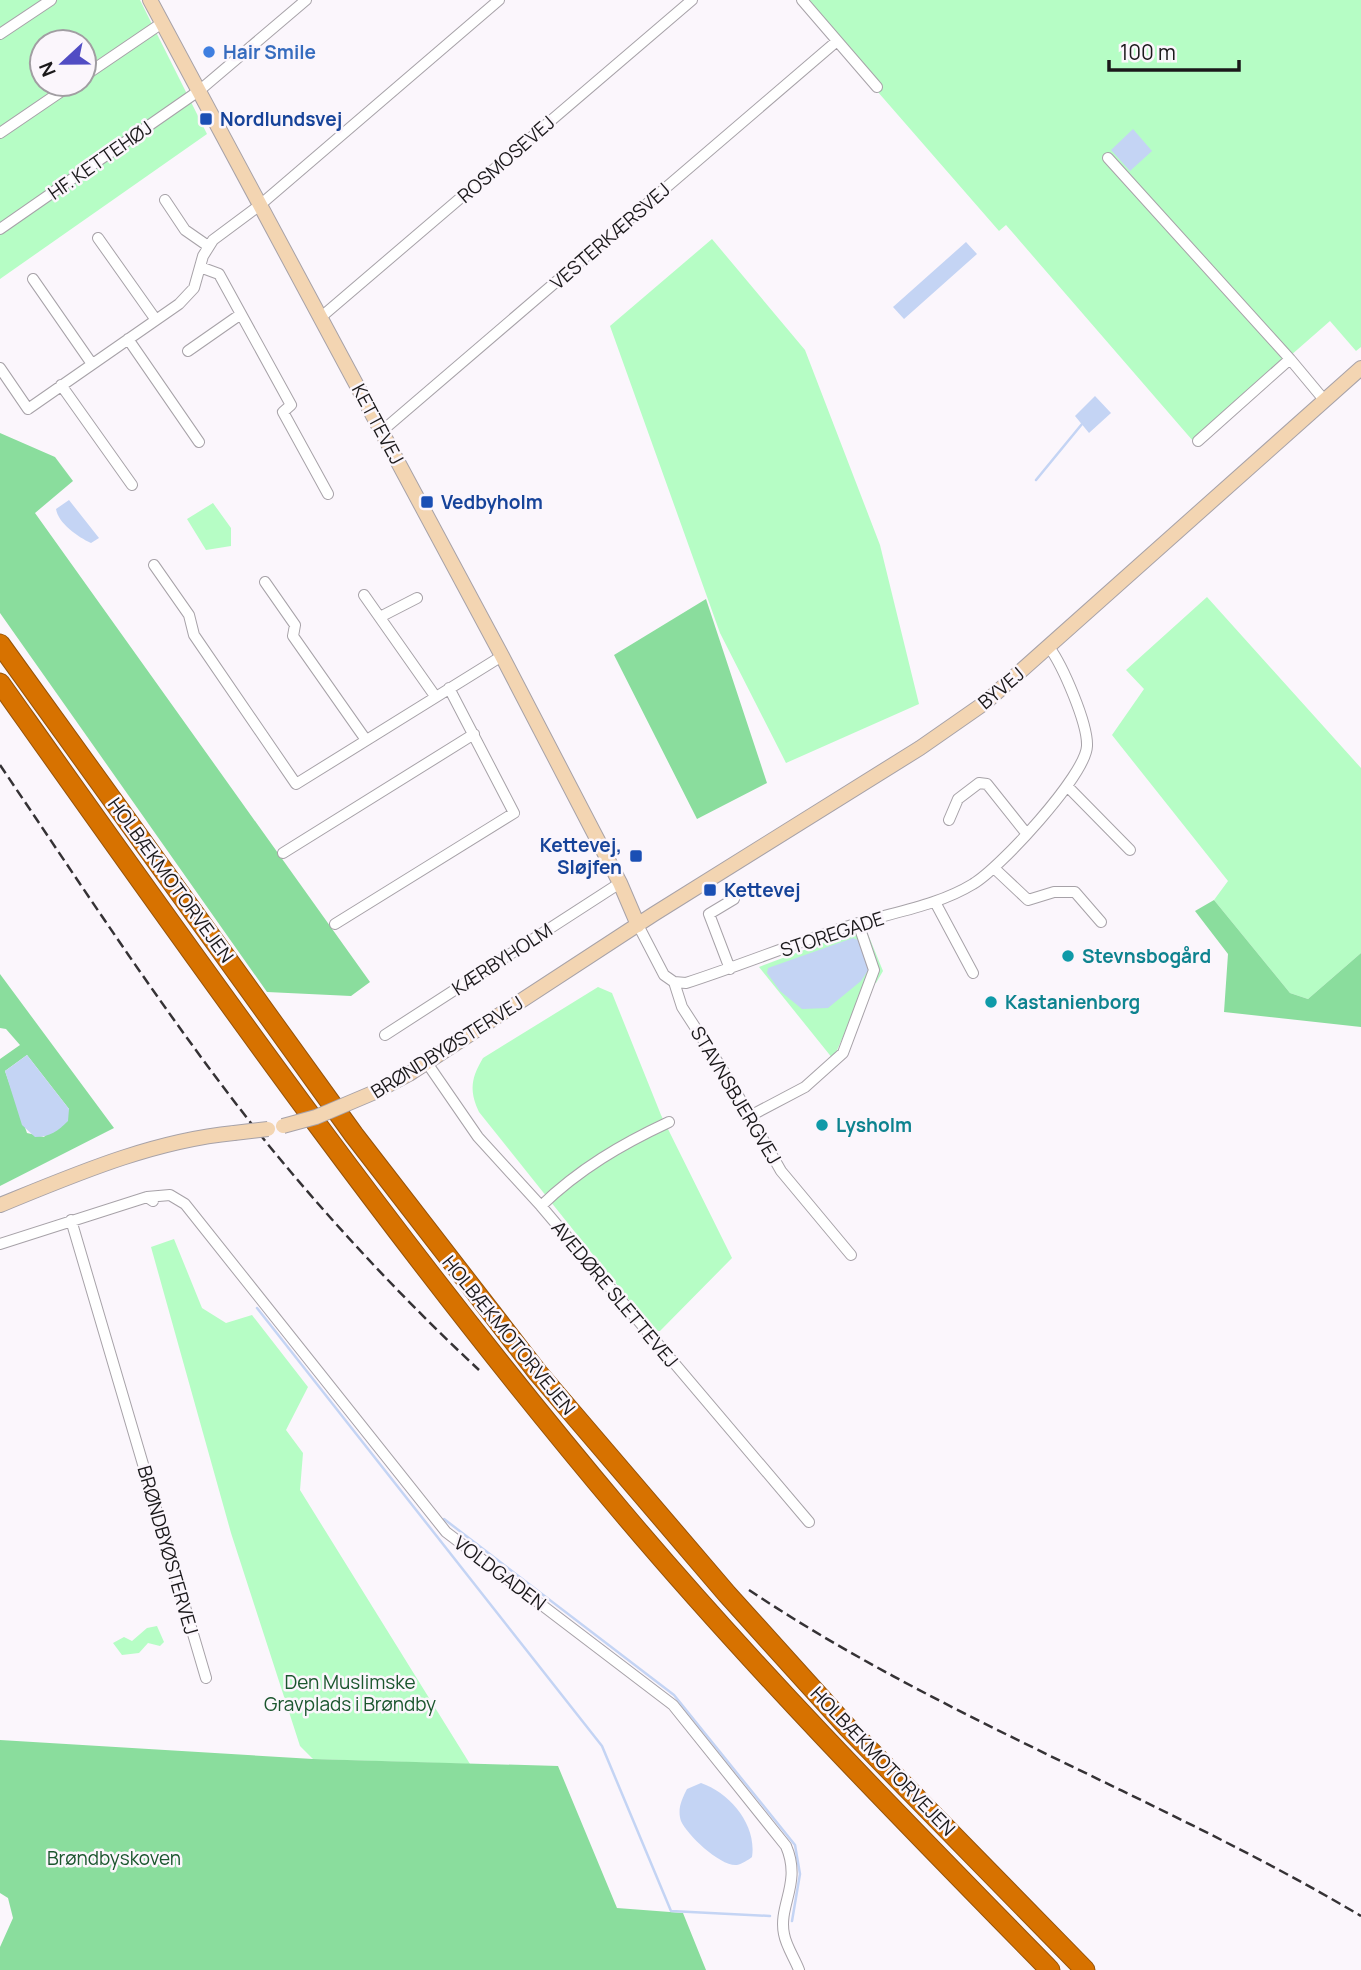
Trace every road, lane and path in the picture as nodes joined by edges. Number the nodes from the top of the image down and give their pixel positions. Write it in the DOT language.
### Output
graph roads {
  1 [pos="51,0"];
  2 [pos="150,0"];
  3 [pos="306,0"];
  4 [pos="499,0"];
  5 [pos="692,0"];
  6 [pos="802,0"];
  7 [pos="162,23"];
  8 [pos="0,34"];
  9 [pos="837,41"];
  10 [pos="98,66"];
  11 [pos="877,87"];
  12 [pos="200,90"];
  13 [pos="51,98"];
  14 [pos="0,133"];
  15 [pos="1108,158"];
  16 [pos="165,200"];
  17 [pos="260,205"];
  18 [pos="0,229"];
  19 [pos="98,237"];
  20 [pos="208,246"];
  21 [pos="200,267"];
  22 [pos="33,279"];
  23 [pos="241,314"];
  24 [pos="320,318"];
  25 [pos="156,320"];
  26 [pos="128,339"];
  27 [pos="188,351"];
  28 [pos="1290,359"];
  29 [pos="92,363"];
  30 [pos="0,368"];
  31 [pos="1361,368"];
  32 [pos="61,385"];
  33 [pos="1325,401"];
  34 [pos="382,431"];
  35 [pos="1198,441"];
  36 [pos="199,442"];
  37 [pos="132,485"];
  38 [pos="328,494"];
  39 [pos="154,565"];
  40 [pos="265,582"];
  41 [pos="364,595"];
  42 [pos="417,598"];
  43 [pos="380,617"];
  44 [pos="0,645"];
  45 [pos="1049,647"];
  46 [pos="502,656"];
  47 [pos="0,683"];
  48 [pos="449,688"];
  49 [pos="435,696"];
  50 [pos="474,734"];
  51 [pos="366,740"];
  52 [pos="1068,787"];
  53 [pos="948,820"];
  54 [pos="1026,833"];
  55 [pos="1130,850"];
  56 [pos="283,853"];
  57 [pos="994,868"];
  58 [pos="620,883"];
  59 [pos="734,899"];
  60 [pos="934,902"];
  61 [pos="1101,922"];
  62 [pos="858,923"];
  63 [pos="335,924"];
  64 [pos="638,925"];
  65 [pos="730,969"];
  66 [pos="973,973"];
  67 [pos="674,982"];
  68 [pos="385,1035"];
  69 [pos="427,1063"];
  70 [pos="750,1116"];
  71 [pos="668,1122"];
  72 [pos="0,1205"];
  73 [pos="541,1206"];
  74 [pos="71,1220"];
  75 [pos="0,1244"];
  76 [pos="852,1255"];
  77 [pos="809,1522"];
  78 [pos="206,1678"];
  79 [pos="964,1846"];
  80 [pos="994,1913"];
  81 [pos="799,1970"];
  82 [pos="1039,1970"];
  83 [pos="1050,1970"];
  84 [pos="1085,1970"];
  85 [pos="1102,1970"];
  1 -- 8 [label="street"];
  2 -- 7 [label="street, KETTEVEJ"];
  3 -- 12 [label="street"];
  4 -- 17 [label="street"];
  5 -- 24 [label="street, ROSMOSEVEJ"];
  6 -- 9 [label="street"];
  7 -- 10 [label="street"];
  7 -- 12 [label="street, KETTEVEJ"];
  9 -- 11 [label="street"];
  9 -- 34 [label="street, VESTERKÆRSVEJ"];
  12 -- 17 [label="street, KETTEVEJ"];
  12 -- 18 [label="street, HF. KETTEHØJ"];
  13 -- 14 [label="street"];
  15 -- 28 [label="street"];
  16 -- 20 [label="street"];
  17 -- 20 [label="street"];
  17 -- 24 [label="street, KETTEVEJ"];
  19 -- 25 [label="street"];
  20 -- 21 [label="street"];
  21 -- 23 [label="street"];
  21 -- 25 [label="street"];
  22 -- 29 [label="street"];
  23 -- 27 [label="street"];
  23 -- 38 [label="street"];
  24 -- 34 [label="street, KETTEVEJ"];
  25 -- 26 [label="street"];
  26 -- 29 [label="street"];
  26 -- 36 [label="street"];
  28 -- 33 [label="street"];
  28 -- 35 [label="street"];
  29 -- 32 [label="street"];
  30 -- 32 [label="street"];
  31 -- 33 [label="street, BYVEJ"];
  32 -- 37 [label="street"];
  33 -- 45 [label="street, BYVEJ"];
  34 -- 46 [label="street, KETTEVEJ"];
  39 -- 51 [label="street"];
  40 -- 51 [label="street"];
  41 -- 43 [label="street"];
  42 -- 43 [label="street"];
  43 -- 49 [label="street"];
  44 -- 79 [label="highway, HOLBÆKMOTORVEJEN"];
  45 -- 52 [label="street, STOREGADE"];
  45 -- 64 [label="street, BYVEJ"];
  46 -- 48 [label="street"];
  46 -- 58 [label="street, KETTEVEJ"];
  47 -- 80 [label="highway, HOLBÆKMOTORVEJEN"];
  48 -- 49 [label="street"];
  48 -- 50 [label="street"];
  49 -- 51 [label="street"];
  50 -- 56 [label="street"];
  50 -- 63 [label="street"];
  52 -- 54 [label="street, STOREGADE"];
  52 -- 55 [label="street"];
  53 -- 54 [label="street"];
  54 -- 57 [label="street, STOREGADE"];
  57 -- 60 [label="street, STOREGADE"];
  57 -- 61 [label="street"];
  58 -- 64 [label="street, KETTEVEJ"];
  58 -- 68 [label="street, KÆRBYHOLM"];
  59 -- 65 [label="street"];
  60 -- 62 [label="street, STOREGADE"];
  60 -- 66 [label="street"];
  62 -- 65 [label="street, STOREGADE"];
  62 -- 70 [label="street"];
  64 -- 67 [label="street, STAVNSBJERGVEJ"];
  64 -- 69 [label="street, BRØNDBYØSTERVEJ"];
  65 -- 67 [label="street, STOREGADE"];
  67 -- 70 [label="street, STAVNSBJERGVEJ"];
  69 -- 72 [label="street, BRØNDBYØSTERVEJ, bridge"];
  69 -- 73 [label="street, AVEDØRE SLETTEVEJ"];
  70 -- 76 [label="street, STAVNSBJERGVEJ"];
  71 -- 73 [label="street"];
  73 -- 77 [label="street, AVEDØRE SLETTEVEJ"];
  74 -- 75 [label="street"];
  74 -- 78 [label="street, BRØNDBYØSTERVEJ"];
  74 -- 81 [label="street, VOLDGADEN"];
  79 -- 84 [label="highway, HOLBÆKMOTORVEJEN"];
  79 -- 85 [label="highway"];
  80 -- 82 [label="highway"];
  80 -- 83 [label="highway, HOLBÆKMOTORVEJEN"];
}
